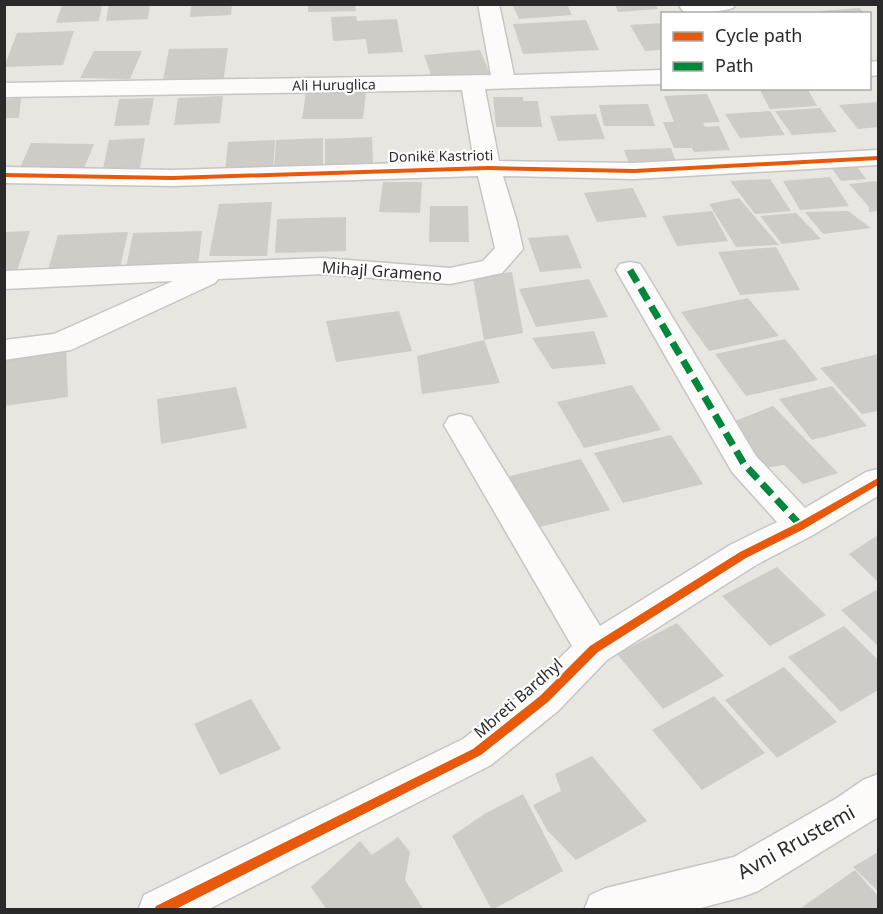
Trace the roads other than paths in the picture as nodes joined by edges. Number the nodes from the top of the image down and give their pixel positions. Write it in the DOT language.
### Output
graph roads {
  1 [pos="488,4"];
  2 [pos="726,4"];
  3 [pos="690,7"];
  4 [pos="661,76"];
  5 [pos="504,82"];
  6 [pos="472,83"];
  7 [pos="4,90"];
  8 [pos="879,158"];
  9 [pos="488,168"];
  10 [pos="4,175"];
  11 [pos="220,270"];
  12 [pos="630,270"];
  13 [pos="4,280"];
  14 [pos="4,350"];
  15 [pos="460,425"];
  16 [pos="879,482"];
  17 [pos="801,526"];
  18 [pos="594,649"];
  19 [pos="879,793"];
  20 [pos="160,909"];
  21 [pos="606,909"];
  1 -- 5 [label="street"];
  2 -- 3 [label="street"];
  4 -- 5 [label="street, Ali Huruglica"];
  5 -- 6 [label="street, Ali Huruglica"];
  6 -- 7 [label="street, Ali Huruglica"];
  6 -- 9 [label="street, Mihajl Grameno"];
  8 -- 9 [label="street, Donikë Kastrioti"];
  9 -- 10 [label="street, Donikë Kastrioti"];
  9 -- 11 [label="street, Mihajl Grameno"];
  11 -- 13 [label="street, Mihajl Grameno"];
  11 -- 14 [label="street, Mihajl Grameno"];
  12 -- 17 [label="street"];
  15 -- 18 [label="street"];
  16 -- 17 [label="street, Mbreti Bardhyl"];
  17 -- 18 [label="street, Mbreti Bardhyl"];
  18 -- 20 [label="street, Mbreti Bardhyl"];
  19 -- 21 [label="street, Avni Rrustemi"];
}
